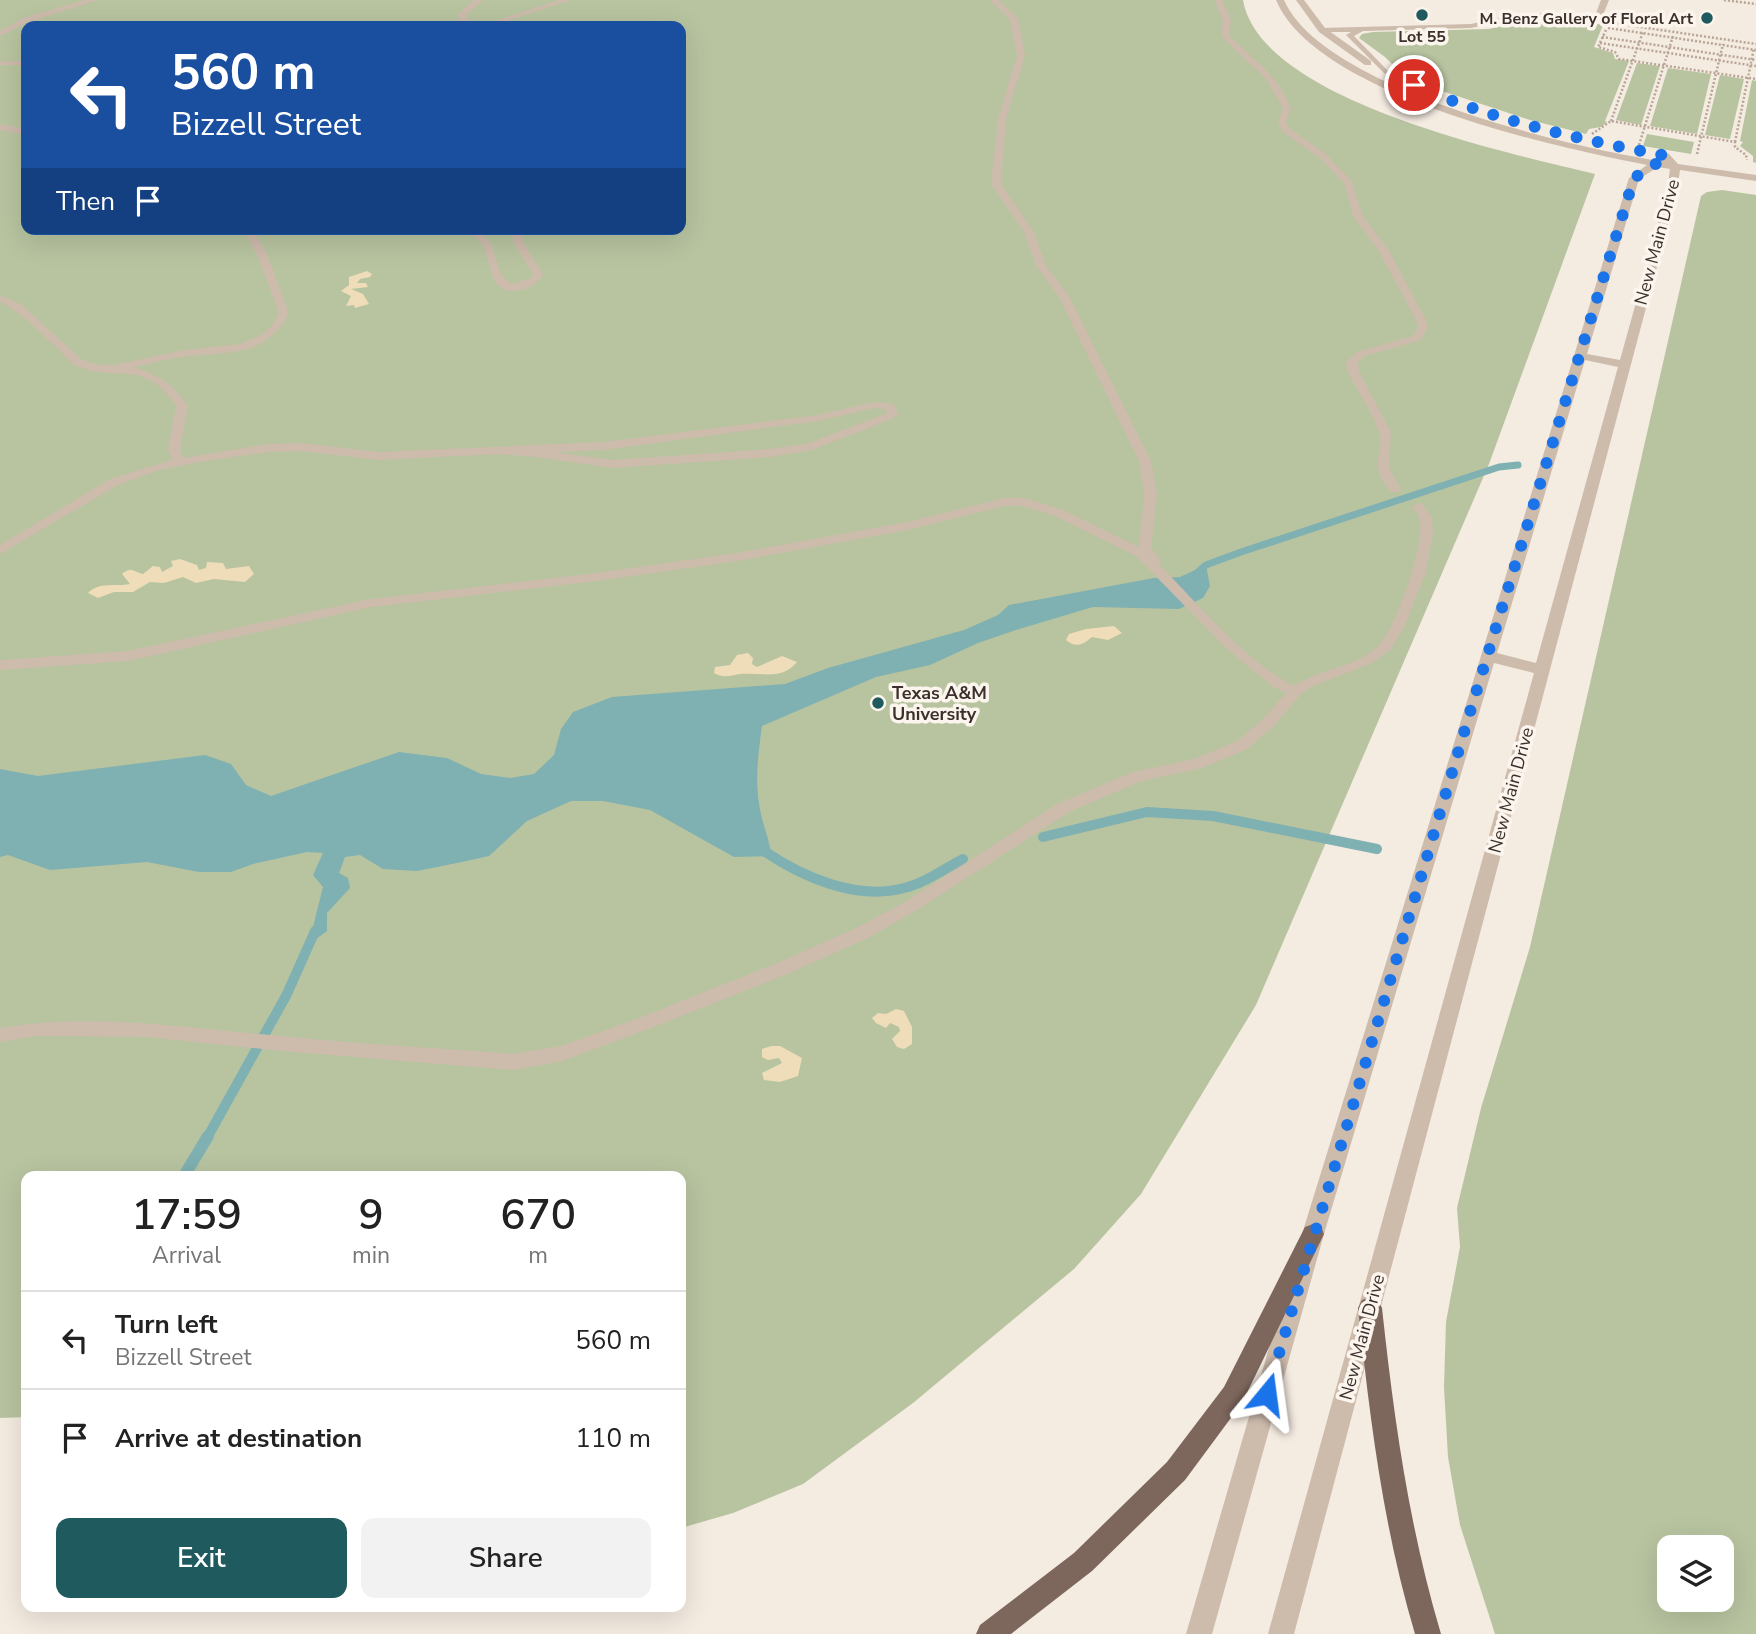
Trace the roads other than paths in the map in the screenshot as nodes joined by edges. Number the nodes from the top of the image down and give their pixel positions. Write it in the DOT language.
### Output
graph roads {
  1 [pos="93,0"];
  2 [pos="479,0"];
  3 [pos="567,0"];
  4 [pos="994,0"];
  5 [pos="1218,0"];
  6 [pos="1280,0"];
  7 [pos="1300,0"];
  8 [pos="1605,0"];
  9 [pos="66,3"];
  10 [pos="24,21"];
  11 [pos="464,21"];
  12 [pos="500,21"];
  13 [pos="21,23"];
  14 [pos="1362,29"];
  15 [pos="1322,30"];
  16 [pos="1303,31"];
  17 [pos="0,34"];
  18 [pos="0,63"];
  19 [pos="21,63"];
  20 [pos="1385,72"];
  21 [pos="0,127"];
  22 [pos="21,131"];
  23 [pos="1606,154"];
  24 [pos="1668,156"];
  25 [pos="1654,163"];
  26 [pos="1675,167"];
  27 [pos="1756,168"];
  28 [pos="1723,174"];
  29 [pos="1634,178"];
  30 [pos="1756,178"];
  31 [pos="1672,191"];
  32 [pos="251,235"];
  33 [pos="477,235"];
  34 [pos="517,235"];
  35 [pos="0,298"];
  36 [pos="1580,356"];
  37 [pos="1624,365"];
  38 [pos="110,369"];
  39 [pos="501,452"];
  40 [pos="179,463"];
  41 [pos="1395,489"];
  42 [pos="1418,507"];
  43 [pos="0,550"];
  44 [pos="1157,566"];
  45 [pos="1487,656"];
  46 [pos="0,665"];
  47 [pos="1544,670"];
  48 [pos="1295,692"];
  49 [pos="0,1035"];
  50 [pos="1313,1234"];
  51 [pos="1370,1308"];
  52 [pos="989,1634"];
  53 [pos="1199,1634"];
  54 [pos="1281,1634"];
  55 [pos="1428,1634"];
  1 -- 9 [label="lane"];
  2 -- 11 [label="lane"];
  3 -- 12 [label="lane"];
  4 -- 44 [label="lane"];
  5 -- 41 [label="lane"];
  6 -- 16 [label="street"];
  7 -- 15 [label="street"];
  8 -- 14 [label="lane"];
  9 -- 10 [label="lane"];
  13 -- 17 [label="lane"];
  14 -- 15 [label="lane"];
  14 -- 20 [label="lane"];
  15 -- 16 [label="street"];
  15 -- 20 [label="street"];
  16 -- 23 [label="street"];
  18 -- 19 [label="lane"];
  20 -- 24 [label="street"];
  21 -- 22 [label="lane"];
  23 -- 25 [label="street"];
  23 -- 29 [label="street"];
  24 -- 25 [label="street, New Main Drive"];
  24 -- 26 [label="street, New Main Drive"];
  24 -- 27 [label="street"];
  25 -- 26 [label="street"];
  25 -- 29 [label="street, New Main Drive"];
  26 -- 28 [label="street"];
  26 -- 31 [label="street, New Main Drive"];
  28 -- 30 [label="street"];
  28 -- 31 [label="street"];
  29 -- 36 [label="street"];
  31 -- 37 [label="street, New Main Drive"];
  32 -- 38 [label="lane"];
  33 -- 34 [label="lane"];
  35 -- 38 [label="lane"];
  36 -- 37 [label="street"];
  36 -- 45 [label="street"];
  37 -- 47 [label="street, New Main Drive"];
  38 -- 40 [label="lane"];
  39 -- 39 [label="lane"];
  39 -- 40 [label="lane"];
  40 -- 43 [label="lane"];
  42 -- 48 [label="lane"];
  44 -- 46 [label="lane"];
  44 -- 48 [label="lane"];
  45 -- 47 [label="street"];
  45 -- 50 [label="street"];
  47 -- 51 [label="street, New Main Drive"];
  48 -- 49 [label="lane"];
  50 -- 52 [label="main road"];
  50 -- 53 [label="street"];
  51 -- 54 [label="street, New Main Drive"];
  51 -- 55 [label="main road"];
}
